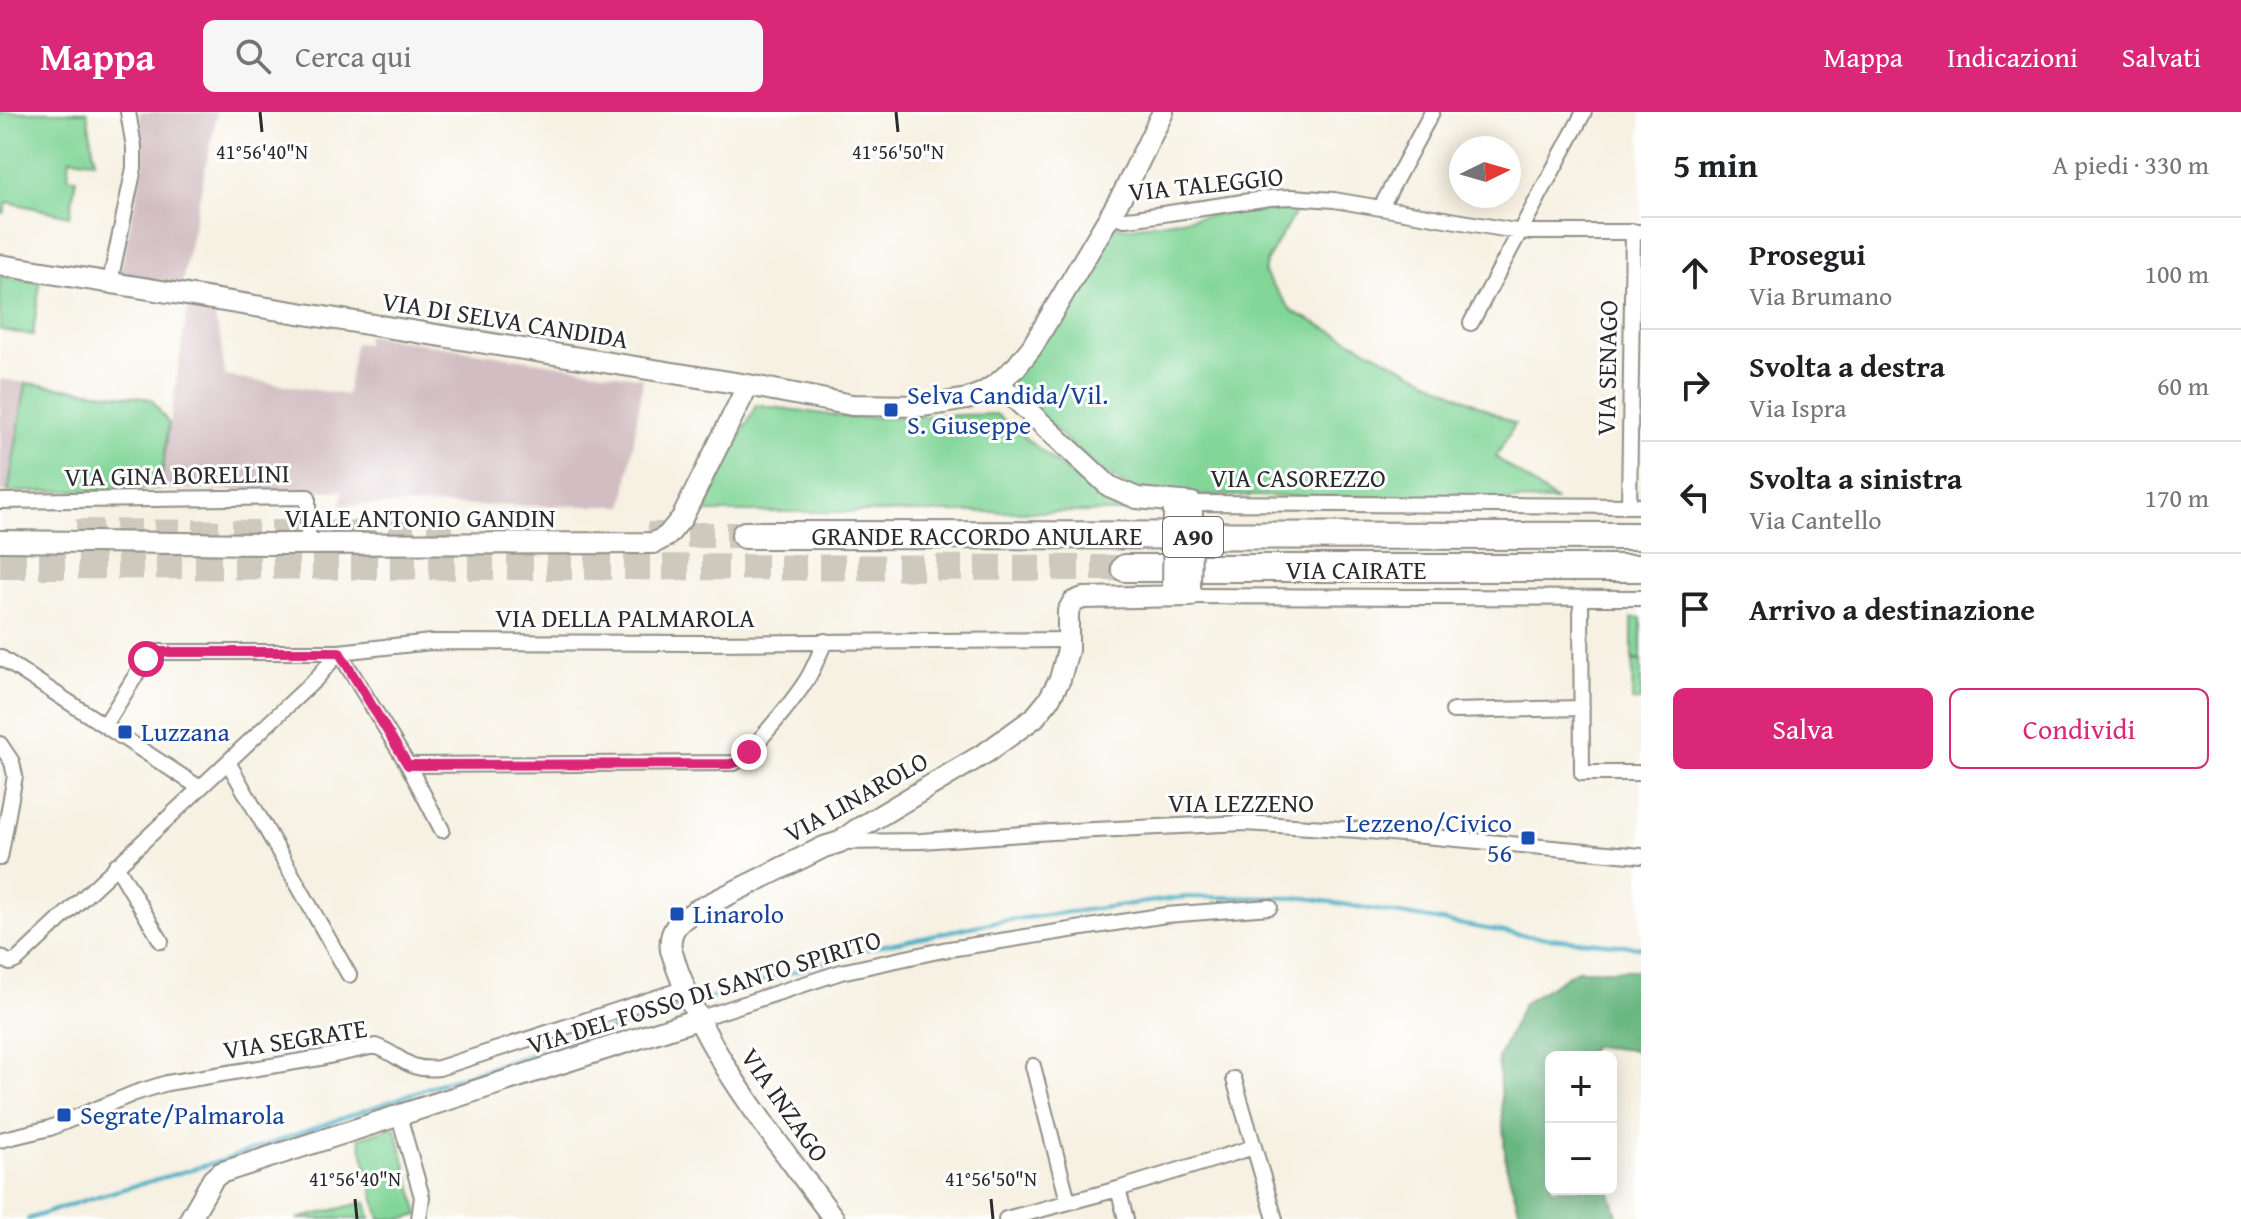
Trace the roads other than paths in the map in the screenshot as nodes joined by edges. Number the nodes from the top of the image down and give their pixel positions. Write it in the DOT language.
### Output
graph roads {
  1 [pos="128,112"];
  2 [pos="1163,112"];
  3 [pos="1432,112"];
  4 [pos="1584,112"];
  5 [pos="1381,207"];
  6 [pos="1110,215"];
  7 [pos="1521,232"];
  8 [pos="1637,232"];
  9 [pos="0,265"];
  10 [pos="110,282"];
  11 [pos="1471,323"];
  12 [pos="998,383"];
  13 [pos="748,385"];
  14 [pos="0,501"];
  15 [pos="1635,506"];
  16 [pos="1183,507"];
  17 [pos="745,535"];
  18 [pos="1641,536"];
  19 [pos="0,541"];
  20 [pos="308,544"];
  21 [pos="1125,568"];
  22 [pos="1641,568"];
  23 [pos="1182,591"];
  24 [pos="1581,598"];
  25 [pos="1641,598"];
  26 [pos="1073,602"];
  27 [pos="1068,640"];
  28 [pos="825,641"];
  29 [pos="339,652"];
  30 [pos="0,657"];
  31 [pos="1582,708"];
  32 [pos="1453,711"];
  33 [pos="105,725"];
  34 [pos="0,744"];
  35 [pos="228,762"];
  36 [pos="408,765"];
  37 [pos="1641,773"];
  38 [pos="200,788"];
  39 [pos="442,830"];
  40 [pos="840,842"];
  41 [pos="1641,856"];
  42 [pos="0,858"];
  43 [pos="116,865"];
  44 [pos="1270,907"];
  45 [pos="161,941"];
  46 [pos="0,957"];
  47 [pos="349,975"];
  48 [pos="686,988"];
  49 [pos="698,1019"];
  50 [pos="1033,1066"];
  51 [pos="1234,1079"];
  52 [pos="399,1116"];
  53 [pos="0,1140"];
  54 [pos="1254,1147"];
  55 [pos="1118,1189"];
  56 [pos="1068,1201"];
  57 [pos="190,1219"];
  58 [pos="419,1219"];
  59 [pos="834,1219"];
  60 [pos="1006,1219"];
  61 [pos="1126,1219"];
  62 [pos="1275,1219"];
  1 -- 10 [label="street"];
  2 -- 6 [label="street"];
  3 -- 5 [label="street"];
  4 -- 7 [label="street"];
  5 -- 6 [label="street, VIA TALEGGIO"];
  5 -- 7 [label="street, VIA TALEGGIO"];
  6 -- 12 [label="street"];
  7 -- 8 [label="street, VIA TALEGGIO"];
  7 -- 11 [label="street"];
  8 -- 15 [label="street, VIA SENAGO"];
  9 -- 10 [label="street, VIA DI SELVA CANDIDA"];
  10 -- 13 [label="street, VIA DI SELVA CANDIDA"];
  12 -- 13 [label="street, VIA DI SELVA CANDIDA"];
  12 -- 16 [label="street, VIA CASOREZZO"];
  13 -- 20 [label="street, VIALE ANTONIO GANDIN"];
  14 -- 20 [label="street, VIA GINA BORELLINI"];
  15 -- 16 [label="street, VIA CASOREZZO"];
  16 -- 23 [label="street, bridge"];
  17 -- 18 [label="highway, GRANDE RACCORDO ANULARE / A90"];
  19 -- 20 [label="street, VIALE ANTONIO GANDIN"];
  21 -- 22 [label="highway, GRANDE RACCORDO ANULARE / A90"];
  23 -- 24 [label="street, VIA CAIRATE"];
  23 -- 26 [label="street, VIA CAIRATE"];
  24 -- 25 [label="street, VIA CAIRATE"];
  24 -- 31 [label="street"];
  26 -- 27 [label="street, VIA LINAROLO"];
  27 -- 28 [label="street, VIA DELLA PALMAROLA"];
  27 -- 40 [label="street, VIA LINAROLO"];
  28 -- 29 [label="street, VIA DELLA PALMAROLA"];
  28 -- 36 [label="street"];
  29 -- 33 [label="street, VIA DELLA PALMAROLA"];
  29 -- 35 [label="street"];
  29 -- 36 [label="street"];
  30 -- 33 [label="street"];
  31 -- 32 [label="street"];
  31 -- 37 [label="street"];
  33 -- 38 [label="street"];
  34 -- 42 [label="street"];
  35 -- 38 [label="street"];
  35 -- 47 [label="street"];
  36 -- 39 [label="street"];
  38 -- 43 [label="street"];
  40 -- 41 [label="street, VIA LEZZENO"];
  40 -- 48 [label="street, VIA LINAROLO"];
  43 -- 45 [label="street"];
  43 -- 46 [label="street"];
  44 -- 49 [label="street, VIA DEL FOSSO DI SANTO SPIRITO"];
  48 -- 49 [label="street, VIA LINAROLO"];
  48 -- 53 [label="street, VIA SEGRATE"];
  49 -- 52 [label="street, VIA DEL FOSSO DI SANTO SPIRITO"];
  49 -- 59 [label="street, VIA INZAGO"];
  50 -- 56 [label="street"];
  51 -- 54 [label="street"];
  52 -- 57 [label="street, VIA DEL FOSSO DI SANTO SPIRITO"];
  52 -- 58 [label="street"];
  54 -- 55 [label="street"];
  54 -- 62 [label="street"];
  55 -- 56 [label="street"];
  55 -- 61 [label="street"];
  56 -- 60 [label="street"];
}
